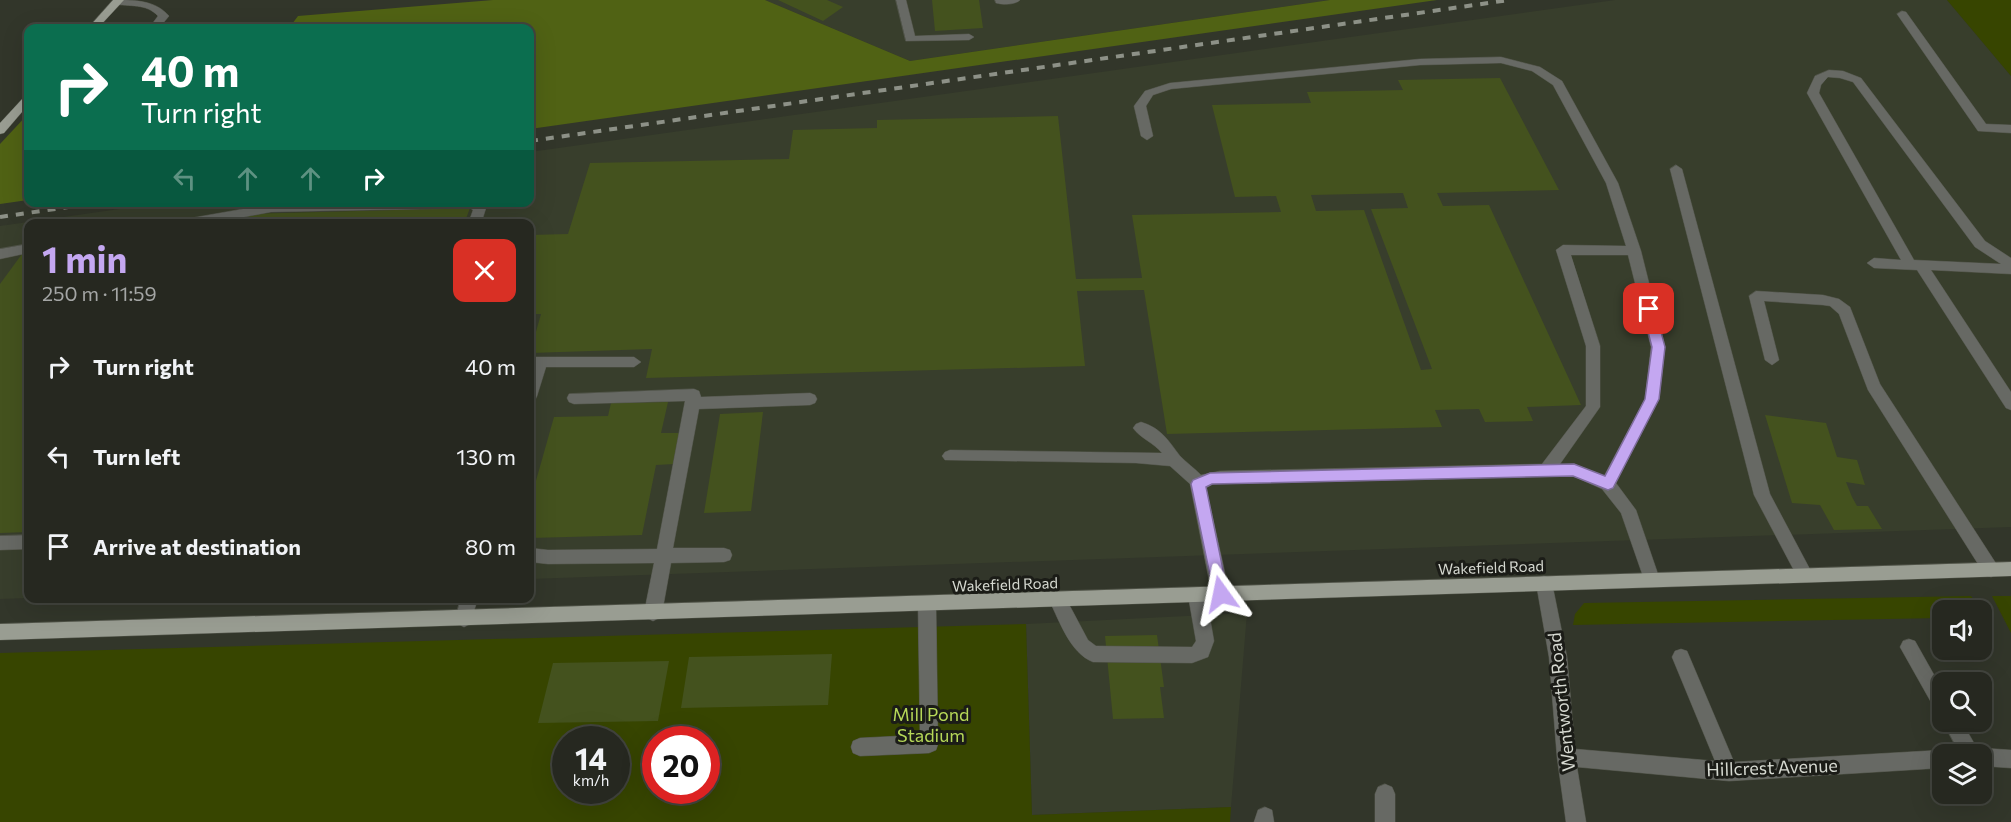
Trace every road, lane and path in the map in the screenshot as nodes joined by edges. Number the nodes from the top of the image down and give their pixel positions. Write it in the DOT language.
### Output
graph roads {
  1 [pos="901,0"];
  2 [pos="1016,0"];
  3 [pos="118,1"];
  4 [pos="1000,1"];
  5 [pos="1902,14"];
  6 [pos="97,24"];
  7 [pos="157,24"];
  8 [pos="969,37"];
  9 [pos="24,103"];
  10 [pos="2011,129"];
  11 [pos="0,130"];
  12 [pos="1147,136"];
  13 [pos="1676,169"];
  14 [pos="321,207"];
  15 [pos="208,219"];
  16 [pos="24,250"];
  17 [pos="1634,250"];
  18 [pos="0,254"];
  19 [pos="1874,263"];
  20 [pos="1915,264"];
  21 [pos="2011,264"];
  22 [pos="2011,269"];
  23 [pos="1772,360"];
  24 [pos="535,362"];
  25 [pos="634,362"];
  26 [pos="2007,391"];
  27 [pos="574,398"];
  28 [pos="810,399"];
  29 [pos="693,403"];
  30 [pos="2011,404"];
  31 [pos="1141,428"];
  32 [pos="950,456"];
  33 [pos="1175,461"];
  34 [pos="1546,471"];
  35 [pos="1198,484"];
  36 [pos="1608,484"];
  37 [pos="24,542"];
  38 [pos="0,543"];
  39 [pos="534,555"];
  40 [pos="724,555"];
  41 [pos="664,556"];
  42 [pos="2011,569"];
  43 [pos="1990,570"];
  44 [pos="1805,575"];
  45 [pos="1652,580"];
  46 [pos="1544,583"];
  47 [pos="1221,594"];
  48 [pos="1197,595"];
  49 [pos="1058,600"];
  50 [pos="469,603"];
  51 [pos="927,605"];
  52 [pos="653,613"];
  53 [pos="464,619"];
  54 [pos="0,632"];
  55 [pos="1909,647"];
  56 [pos="1681,657"];
  57 [pos="1932,687"];
  58 [pos="860,747"];
  59 [pos="1566,757"];
  60 [pos="1992,758"];
  61 [pos="2011,759"];
  62 [pos="1932,760"];
  63 [pos="1729,772"];
  64 [pos="1385,794"];
  65 [pos="1385,822"];
  66 [pos="1576,822"];
  1 -- 8 [label="street"];
  2 -- 4 [label="street"];
  3 -- 6 [label="main road"];
  3 -- 7 [label="street"];
  5 -- 10 [label="street"];
  9 -- 11 [label="main road"];
  12 -- 17 [label="street"];
  13 -- 44 [label="street"];
  14 -- 15 [label="street"];
  16 -- 18 [label="street"];
  17 -- 34 [label="street"];
  17 -- 36 [label="street"];
  19 -- 20 [label="street"];
  20 -- 21 [label="street"];
  20 -- 22 [label="street"];
  20 -- 26 [label="street"];
  23 -- 43 [label="street"];
  24 -- 25 [label="street"];
  26 -- 30 [label="street"];
  27 -- 29 [label="street"];
  28 -- 29 [label="street"];
  29 -- 41 [label="street"];
  31 -- 33 [label="street"];
  32 -- 33 [label="street"];
  33 -- 35 [label="street"];
  34 -- 35 [label="street"];
  34 -- 36 [label="street"];
  35 -- 47 [label="street"];
  36 -- 45 [label="street"];
  37 -- 38 [label="street"];
  39 -- 41 [label="street"];
  40 -- 41 [label="street"];
  41 -- 52 [label="street"];
  42 -- 43 [label="main road, Wakefield Road"];
  43 -- 44 [label="main road, Wakefield Road"];
  44 -- 45 [label="main road, Wakefield Road"];
  45 -- 46 [label="main road, Wakefield Road"];
  46 -- 47 [label="main road, Wakefield Road"];
  46 -- 59 [label="street, Wentworth Road"];
  47 -- 48 [label="main road, Wakefield Road"];
  48 -- 49 [label="main road, Wakefield Road"];
  48 -- 49 [label="street"];
  49 -- 51 [label="main road, Wakefield Road"];
  50 -- 53 [label="street"];
  51 -- 52 [label="main road, Wakefield Road"];
  51 -- 58 [label="street"];
  52 -- 53 [label="main road, Wakefield Road"];
  53 -- 54 [label="main road, Wakefield Road"];
  55 -- 57 [label="street"];
  56 -- 63 [label="street"];
  59 -- 63 [label="street, Hillcrest Avenue"];
  59 -- 66 [label="street, Wentworth Road"];
  60 -- 61 [label="street"];
  62 -- 63 [label="street, Hillcrest Avenue"];
  64 -- 65 [label="street"];
}
